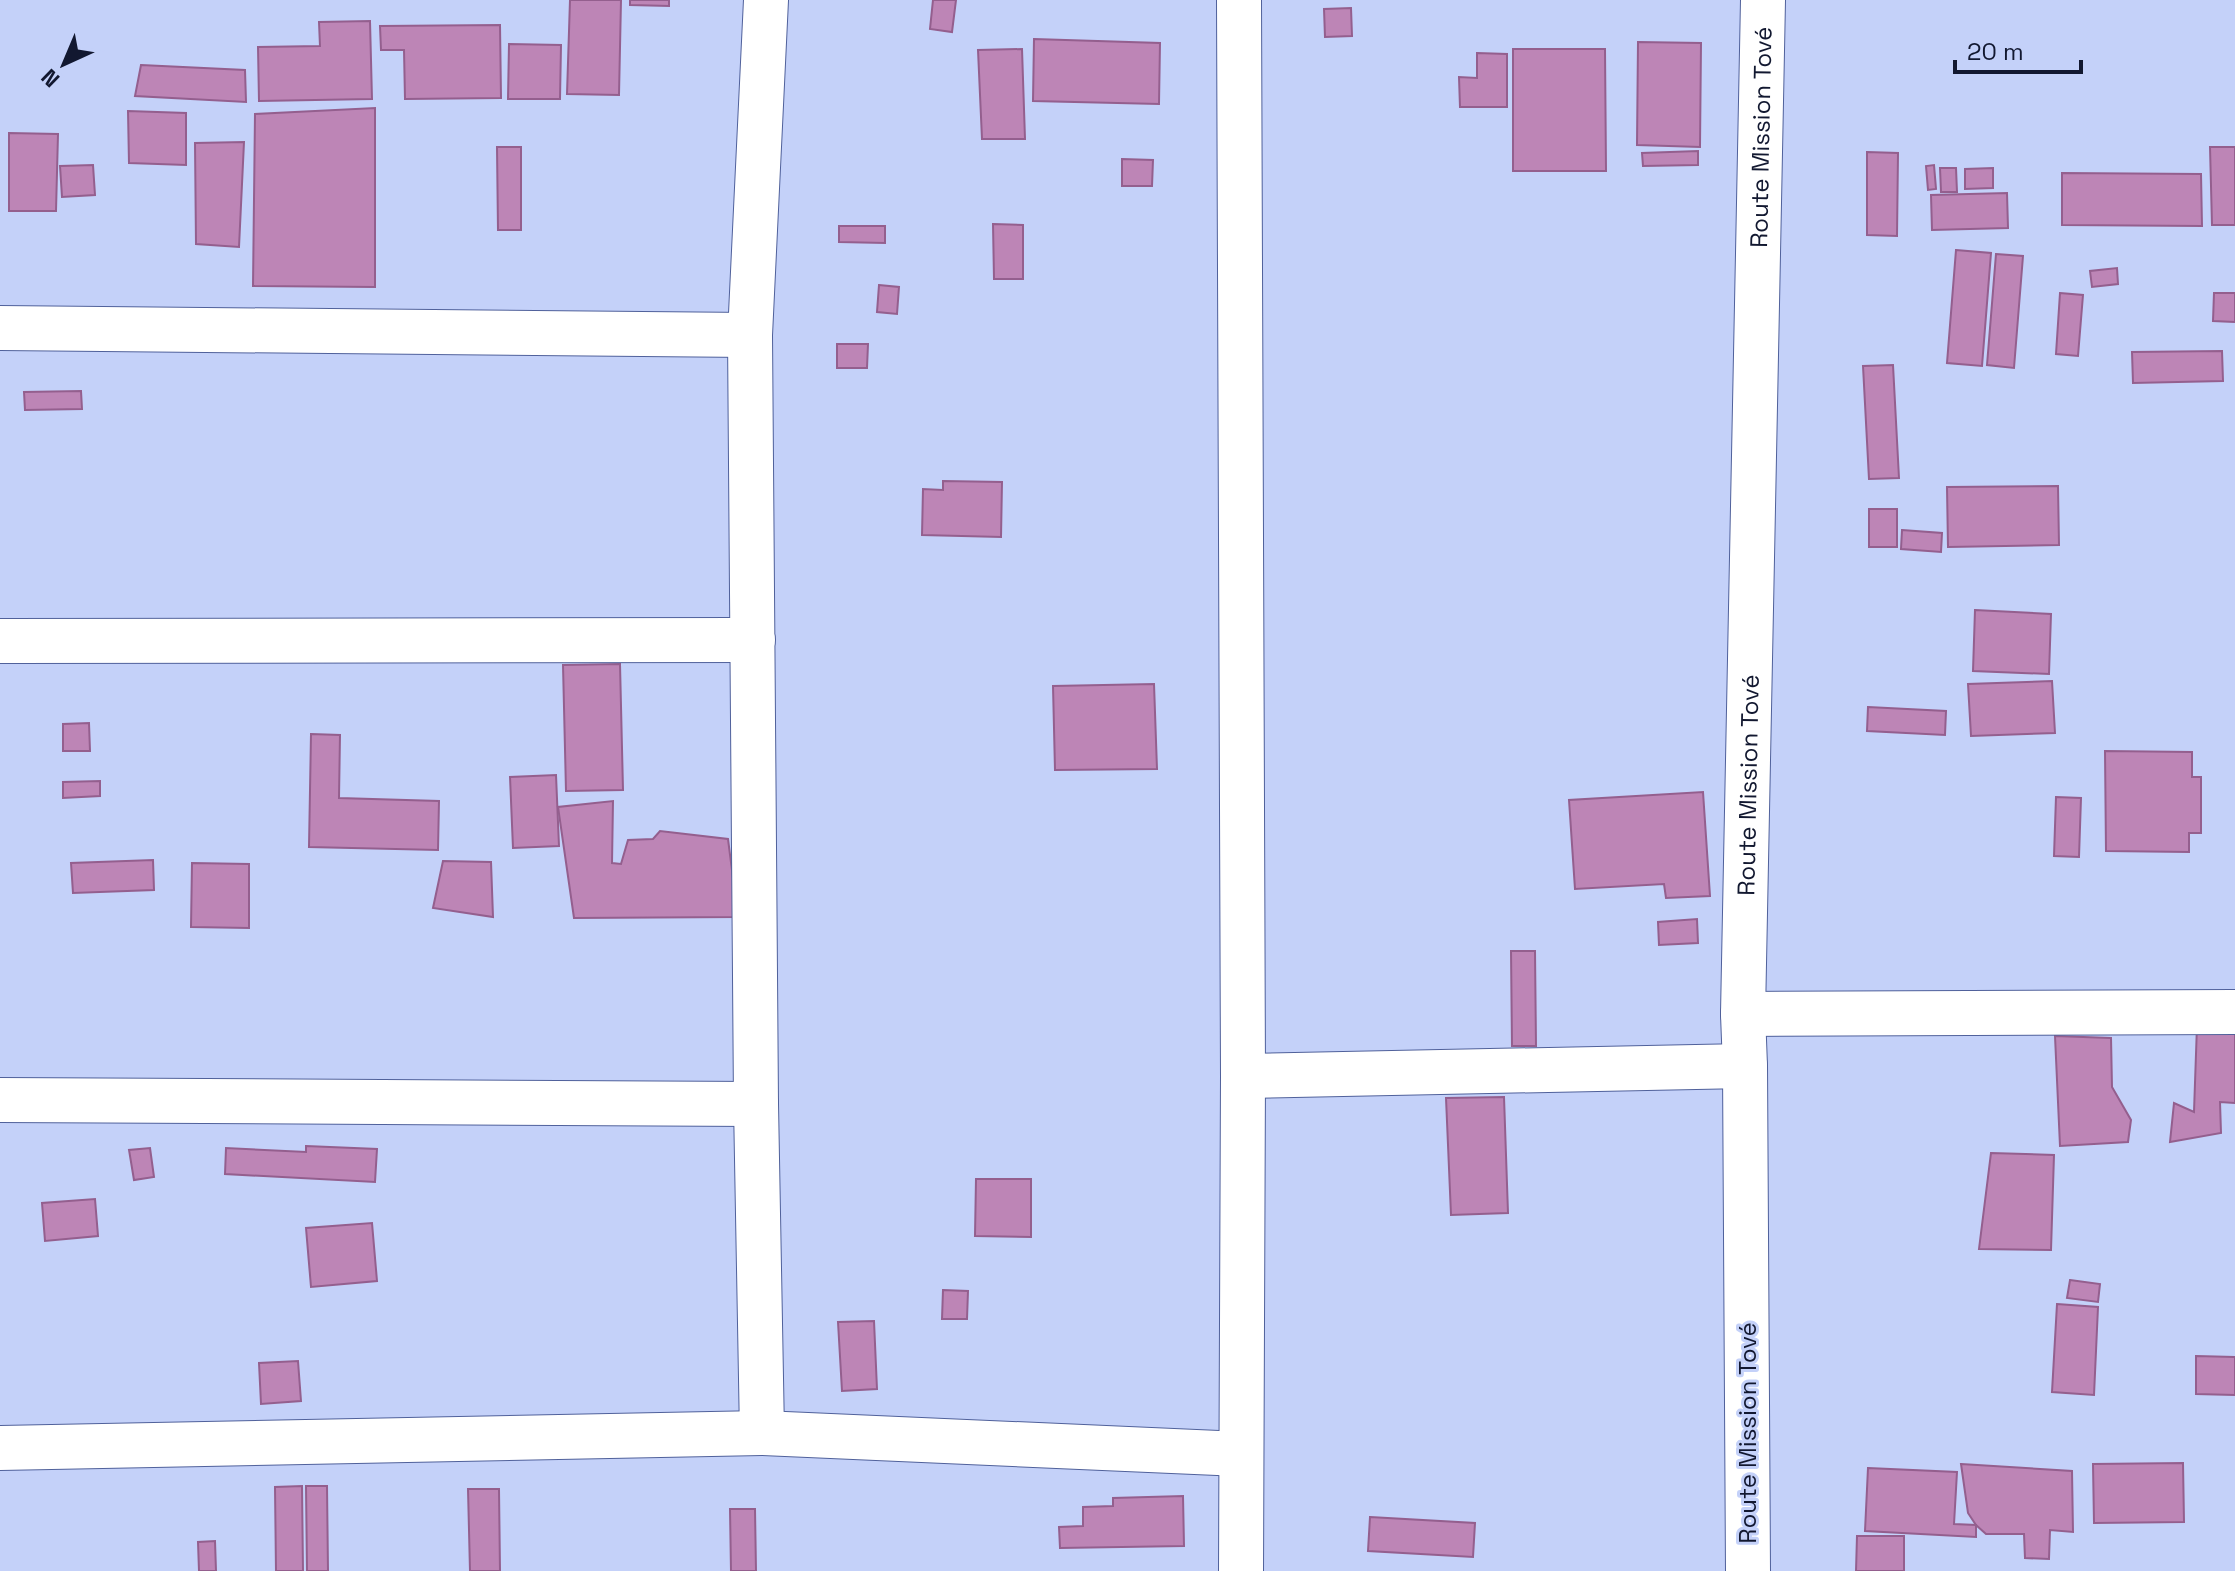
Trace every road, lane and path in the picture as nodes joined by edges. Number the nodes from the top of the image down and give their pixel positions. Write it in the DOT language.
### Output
graph roads {
  1 [pos="766,0"];
  2 [pos="1239,0"];
  3 [pos="1763,0"];
  4 [pos="0,328"];
  5 [pos="750,335"];
  6 [pos="753,640"];
  7 [pos="0,641"];
  8 [pos="2235,1012"];
  9 [pos="1743,1014"];
  10 [pos="1745,1066"];
  11 [pos="1243,1076"];
  12 [pos="0,1100"];
  13 [pos="756,1104"];
  14 [pos="762,1433"];
  15 [pos="0,1448"];
  16 [pos="1241,1454"];
  17 [pos="1241,1571"];
  18 [pos="1748,1571"];
  1 -- 5 [label="street"];
  2 -- 11 [label="street"];
  3 -- 9 [label="street, Route Mission Tové"];
  4 -- 5 [label="street"];
  5 -- 6 [label="street"];
  6 -- 7 [label="street"];
  6 -- 13 [label="street"];
  8 -- 9 [label="street"];
  9 -- 10 [label="street, Route Mission Tové"];
  10 -- 11 [label="street"];
  10 -- 18 [label="street, Route Mission Tové"];
  11 -- 16 [label="street"];
  12 -- 13 [label="street"];
  13 -- 14 [label="street"];
  14 -- 15 [label="street"];
  14 -- 16 [label="street"];
  16 -- 17 [label="street"];
}
